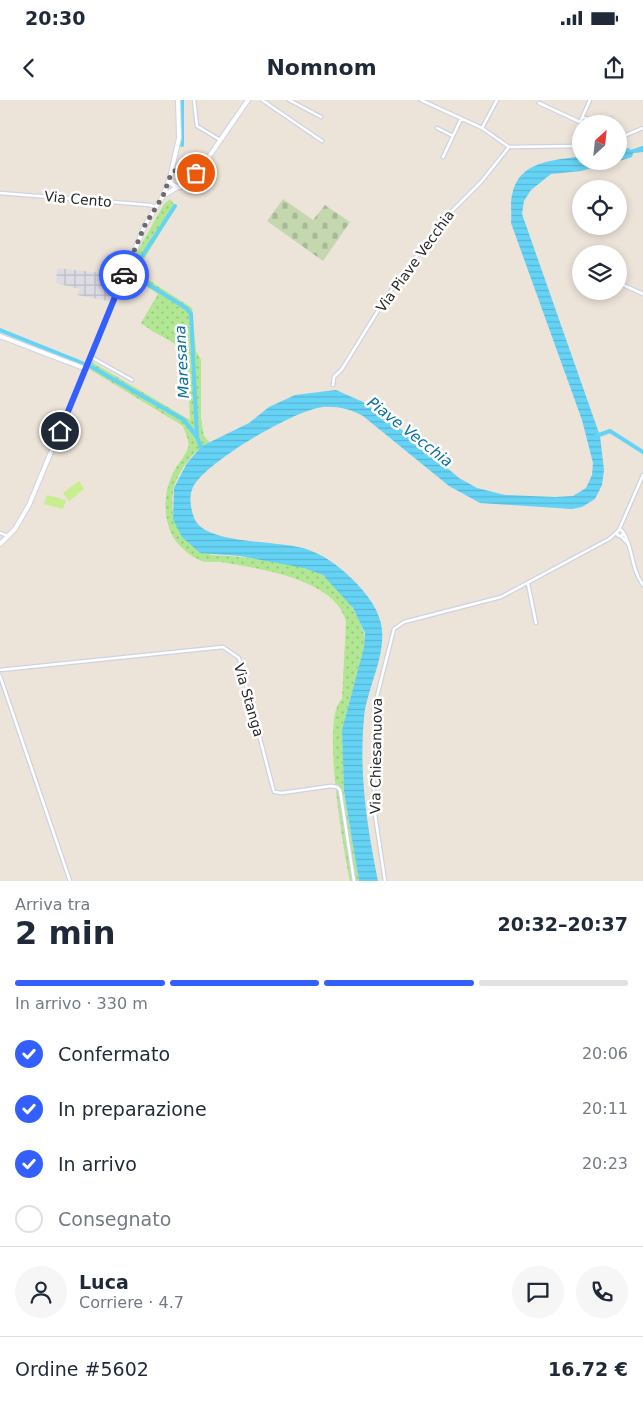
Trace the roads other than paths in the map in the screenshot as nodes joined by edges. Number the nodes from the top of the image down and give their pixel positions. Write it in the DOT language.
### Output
graph roads {
  1 [pos="178,100"];
  2 [pos="194,100"];
  3 [pos="248,100"];
  4 [pos="262,100"];
  5 [pos="289,100"];
  6 [pos="421,100"];
  7 [pos="497,100"];
  8 [pos="590,100"];
  9 [pos="539,103"];
  10 [pos="585,115"];
  11 [pos="321,117"];
  12 [pos="572,118"];
  13 [pos="461,119"];
  14 [pos="437,128"];
  15 [pos="482,128"];
  16 [pos="643,128"];
  17 [pos="628,134"];
  18 [pos="453,136"];
  19 [pos="221,141"];
  20 [pos="322,141"];
  21 [pos="572,146"];
  22 [pos="509,147"];
  23 [pos="176,156"];
  24 [pos="443,157"];
  25 [pos="200,167"];
  26 [pos="183,170"];
  27 [pos="171,173"];
  28 [pos="170,178"];
  29 [pos="187,180"];
  30 [pos="179,186"];
  31 [pos="0,193"];
  32 [pos="163,196"];
  33 [pos="156,207"];
  34 [pos="627,287"];
  35 [pos="643,294"];
  36 [pos="0,336"];
  37 [pos="90,359"];
  38 [pos="87,368"];
  39 [pos="132,380"];
  40 [pos="333,385"];
  41 [pos="643,476"];
  42 [pos="621,531"];
  43 [pos="0,533"];
  44 [pos="8,536"];
  45 [pos="620,536"];
  46 [pos="609,539"];
  47 [pos="0,544"];
  48 [pos="630,546"];
  49 [pos="528,584"];
  50 [pos="643,585"];
  51 [pos="536,623"];
  52 [pos="0,670"];
  53 [pos="0,676"];
  54 [pos="70,881"];
  55 [pos="354,881"];
  56 [pos="385,881"];
  1 -- 23 [label="street"];
  2 -- 19 [label="street"];
  3 -- 19 [label="street"];
  4 -- 20 [label="street"];
  5 -- 11 [label="street"];
  6 -- 13 [label="street"];
  7 -- 15 [label="street"];
  8 -- 10 [label="street"];
  9 -- 12 [label="street"];
  13 -- 15 [label="street"];
  13 -- 18 [label="street"];
  14 -- 18 [label="street"];
  15 -- 22 [label="street"];
  16 -- 17 [label="street"];
  18 -- 24 [label="street"];
  19 -- 25 [label="street"];
  21 -- 22 [label="street"];
  22 -- 40 [label="street, Via Piave Vecchia"];
  23 -- 26 [label="street"];
  23 -- 27 [label="street"];
  25 -- 26 [label="street"];
  25 -- 29 [label="street"];
  26 -- 27 [label="street"];
  26 -- 29 [label="street"];
  27 -- 28 [label="street"];
  28 -- 30 [label="street"];
  28 -- 32 [label="street"];
  29 -- 30 [label="street"];
  30 -- 32 [label="street"];
  31 -- 33 [label="street, Via Cento"];
  32 -- 33 [label="street"];
  33 -- 37 [label="street"];
  34 -- 35 [label="street"];
  36 -- 38 [label="street"];
  37 -- 38 [label="street"];
  37 -- 39 [label="street"];
  38 -- 44 [label="street"];
  41 -- 42 [label="street"];
  42 -- 45 [label="street"];
  42 -- 46 [label="street, Via Chiesanuova"];
  42 -- 48 [label="street"];
  43 -- 44 [label="street"];
  44 -- 47 [label="street"];
  45 -- 46 [label="street, Via Chiesanuova"];
  45 -- 48 [label="street"];
  46 -- 49 [label="street, Via Chiesanuova"];
  48 -- 50 [label="street"];
  49 -- 51 [label="street"];
  49 -- 56 [label="street, Via Chiesanuova"];
  52 -- 55 [label="street, Via Stanga"];
  53 -- 54 [label="street"];
}
